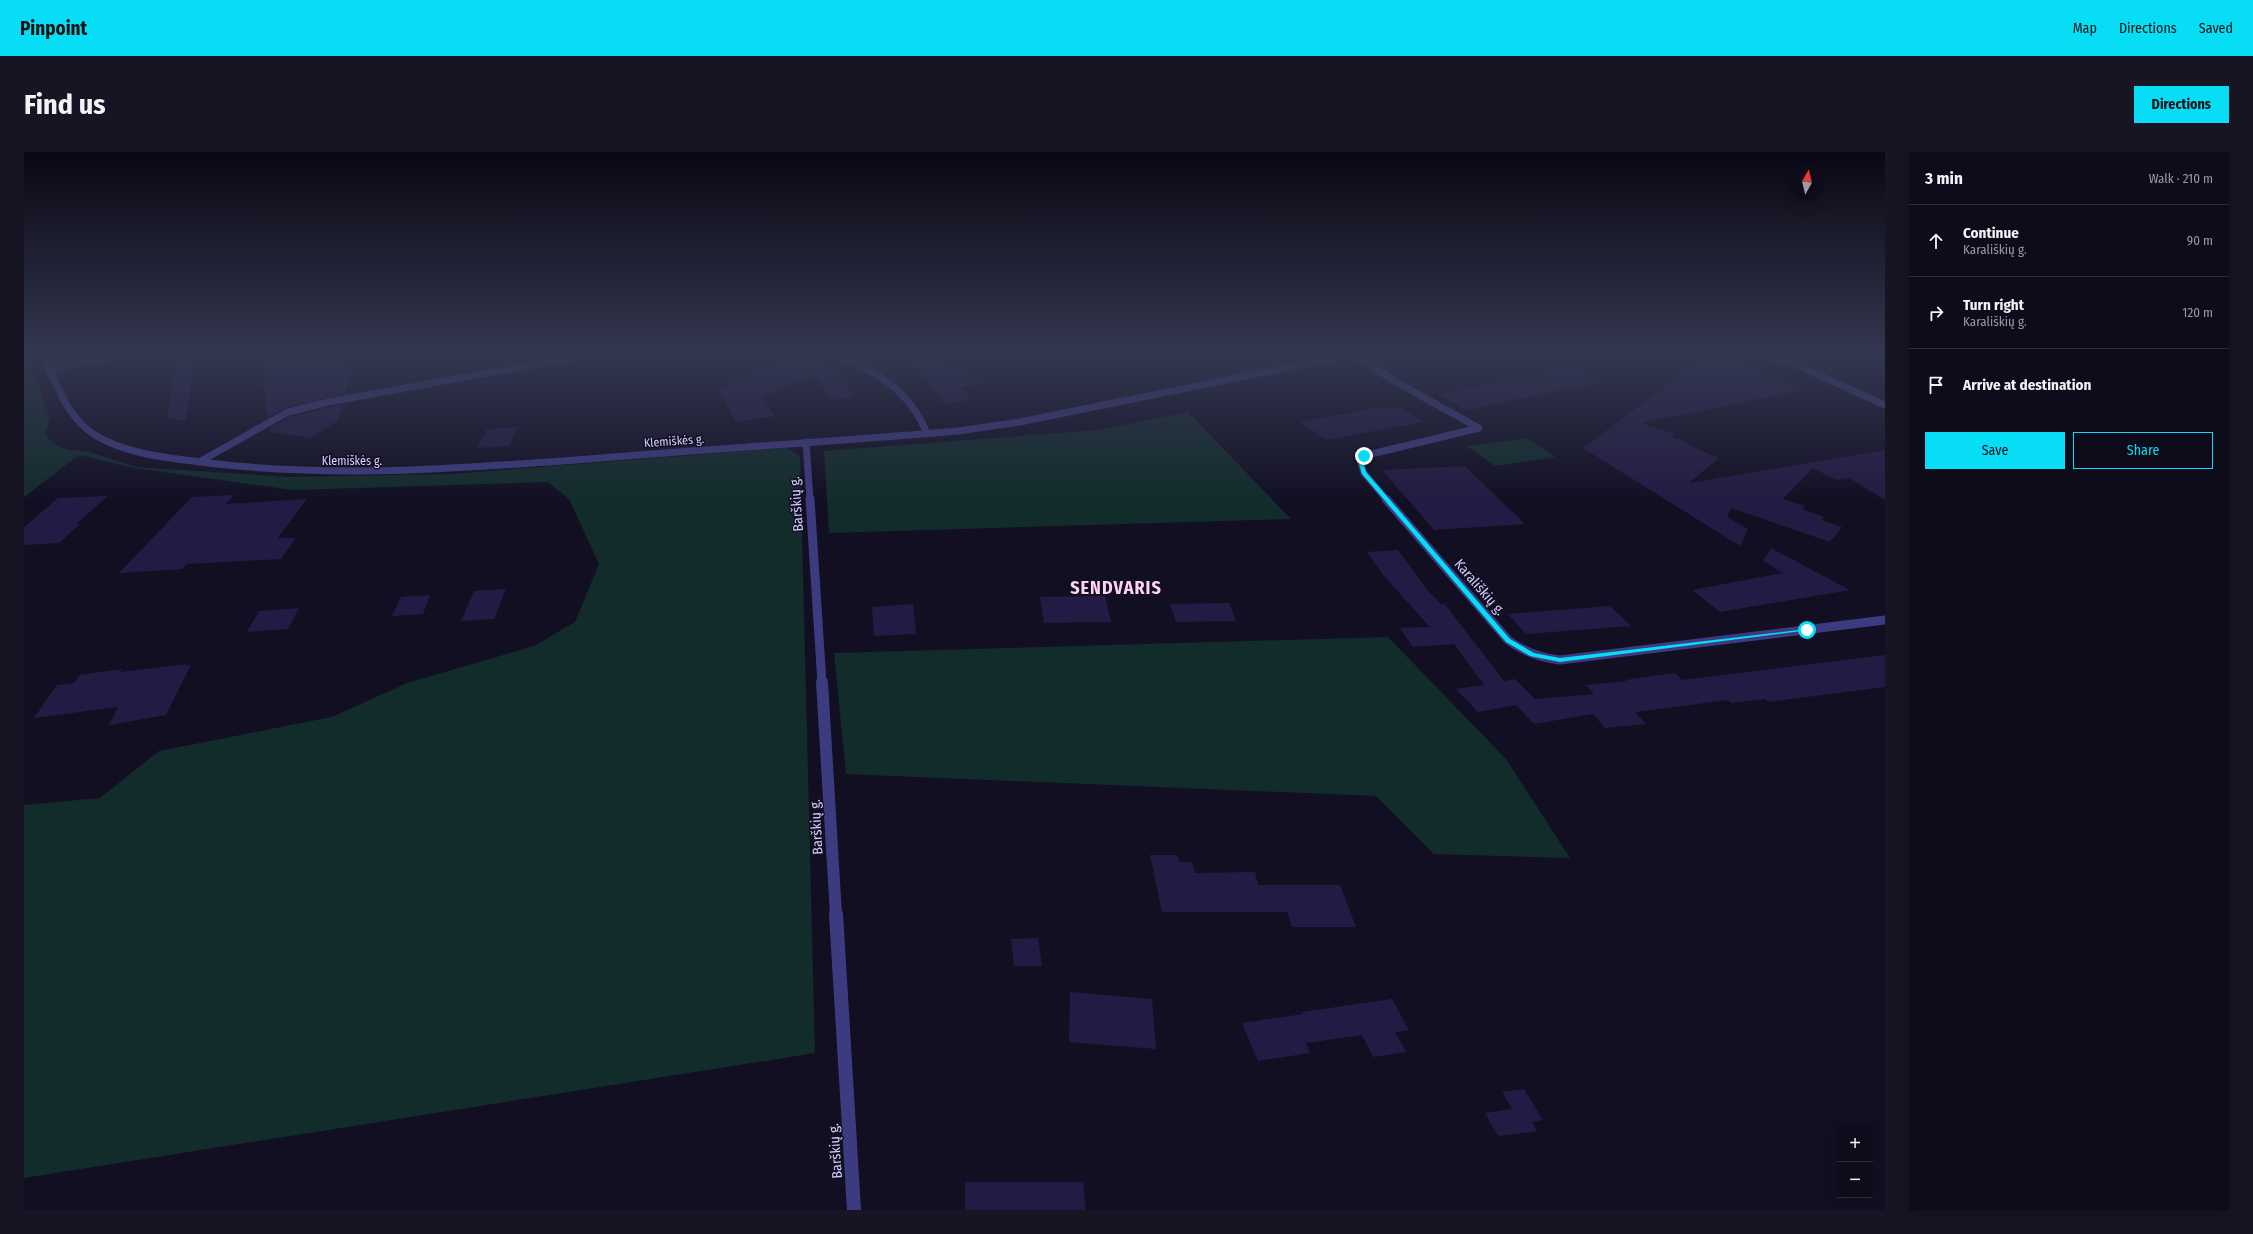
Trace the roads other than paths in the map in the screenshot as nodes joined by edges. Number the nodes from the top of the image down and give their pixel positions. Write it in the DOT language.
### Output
graph roads {
  1 [pos="67,404"];
  2 [pos="319,404"];
  3 [pos="911,404"];
  4 [pos="1107,404"];
  5 [pos="1436,404"];
  6 [pos="927,433"];
  7 [pos="806,442"];
  8 [pos="199,462"];
  9 [pos="1885,620"];
  10 [pos="854,1210"];
  1 -- 8 [label="street, Klemiškės g."];
  2 -- 8 [label="street"];
  3 -- 6 [label="street"];
  4 -- 6 [label="street, Klemiškės g."];
  5 -- 9 [label="street, Karališkių g."];
  6 -- 7 [label="street, Klemiškės g."];
  7 -- 8 [label="street, Klemiškės g."];
  7 -- 10 [label="street, Barškių g."];
}
